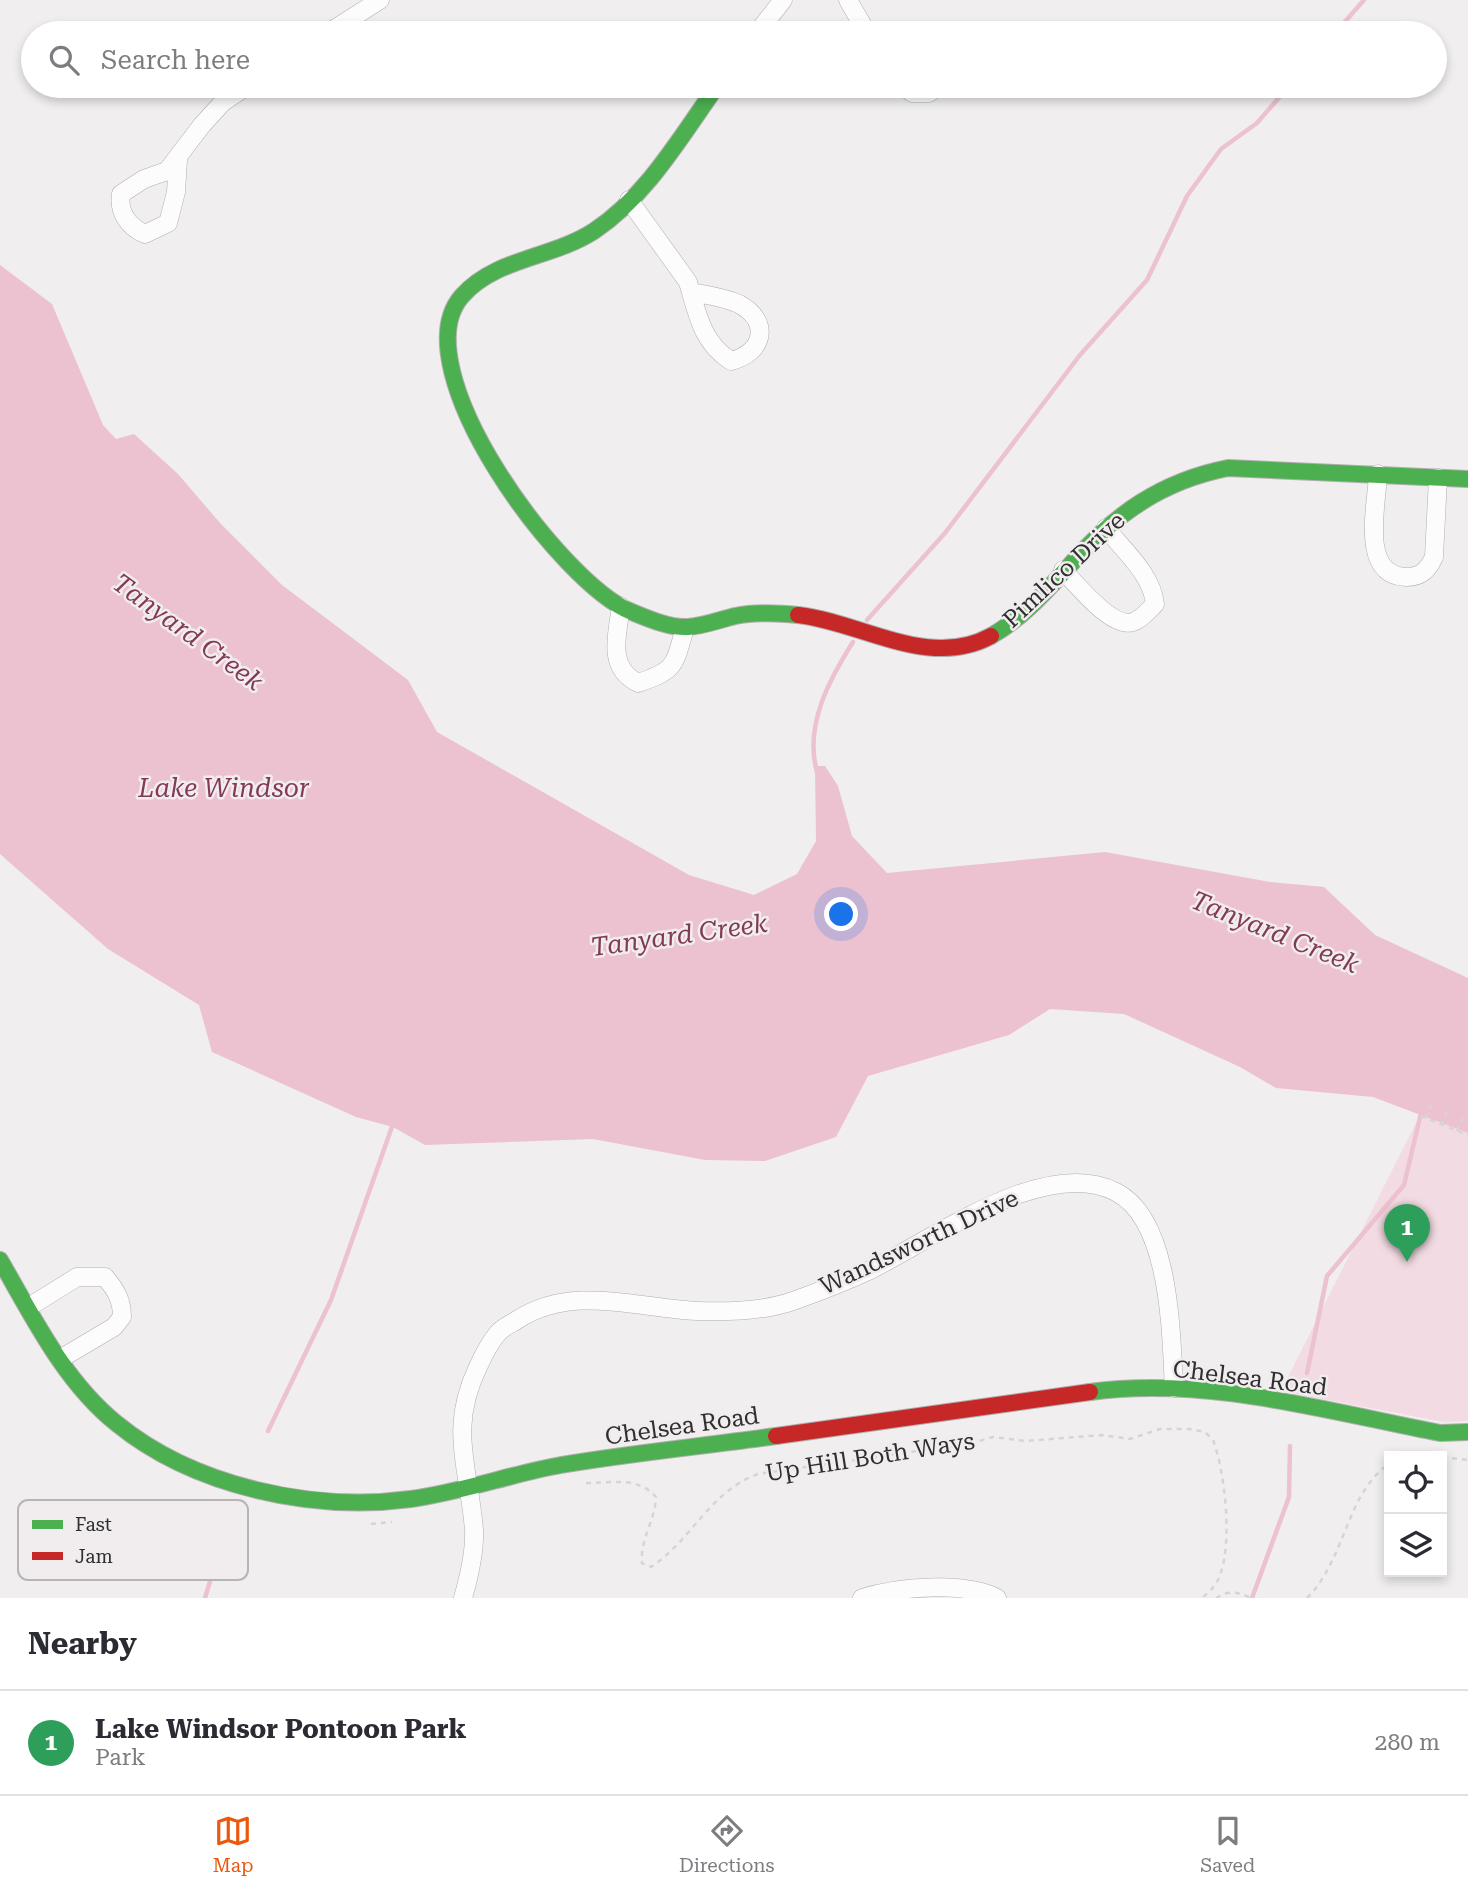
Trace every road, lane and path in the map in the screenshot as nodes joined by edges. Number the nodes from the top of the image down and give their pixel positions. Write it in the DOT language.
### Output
graph roads {
  1 [pos="380,0"];
  2 [pos="783,0"];
  3 [pos="848,0"];
  4 [pos="347,21"];
  5 [pos="766,21"];
  6 [pos="860,21"];
  7 [pos="229,98"];
  8 [pos="708,98"];
  9 [pos="178,159"];
  10 [pos="629,200"];
  11 [pos="691,292"];
  12 [pos="1378,474"];
  13 [pos="1438,478"];
  14 [pos="1468,479"];
  15 [pos="1106,527"];
  16 [pos="1063,570"];
  17 [pos="621,607"];
  18 [pos="685,628"];
  19 [pos="1431,1105"];
  20 [pos="1447,1111"];
  21 [pos="1421,1116"];
  22 [pos="1425,1118"];
  23 [pos="1463,1118"];
  24 [pos="1441,1125"];
  25 [pos="1457,1131"];
  26 [pos="1468,1135"];
  27 [pos="0,1260"];
  28 [pos="29,1307"];
  29 [pos="60,1359"];
  30 [pos="1174,1388"];
  31 [pos="1468,1432"];
  32 [pos="1447,1458"];
  33 [pos="1468,1460"];
  34 [pos="1384,1467"];
  35 [pos="583,1483"];
  36 [pos="467,1487"];
  37 [pos="463,1598"];
  38 [pos="862,1598"];
  39 [pos="996,1598"];
  40 [pos="1202,1598"];
  41 [pos="1216,1598"];
  42 [pos="1251,1598"];
  43 [pos="1307,1598"];
  1 -- 4 [label="street"];
  2 -- 5 [label="street"];
  3 -- 6 [label="street"];
  7 -- 9 [label="street"];
  8 -- 10 [label="street"];
  10 -- 11 [label="street"];
  10 -- 17 [label="street"];
  12 -- 13 [label="street, Pimlico Drive"];
  12 -- 13 [label="street"];
  12 -- 15 [label="street, Pimlico Drive"];
  13 -- 14 [label="street, Pimlico Drive"];
  15 -- 16 [label="street, Pimlico Drive"];
  15 -- 16 [label="street"];
  16 -- 18 [label="street, Pimlico Drive"];
  17 -- 18 [label="street"];
  17 -- 18 [label="street"];
  19 -- 22 [label="path"];
  20 -- 24 [label="path"];
  21 -- 22 [label="path"];
  22 -- 24 [label="path"];
  23 -- 25 [label="path"];
  24 -- 25 [label="path"];
  25 -- 26 [label="path"];
  27 -- 28 [label="street, Chelsea Road"];
  28 -- 29 [label="street, Chelsea Road"];
  28 -- 29 [label="street"];
  29 -- 36 [label="street, Chelsea Road"];
  30 -- 31 [label="street, Chelsea Road"];
  30 -- 36 [label="street, Chelsea Road"];
  30 -- 36 [label="street, Wandsworth Drive"];
  32 -- 33 [label="path"];
  34 -- 43 [label="path"];
  35 -- 40 [label="path, Up Hill Both Ways"];
  36 -- 37 [label="street, Wandsworth Drive"];
  38 -- 39 [label="street"];
  41 -- 42 [label="path"];
}
